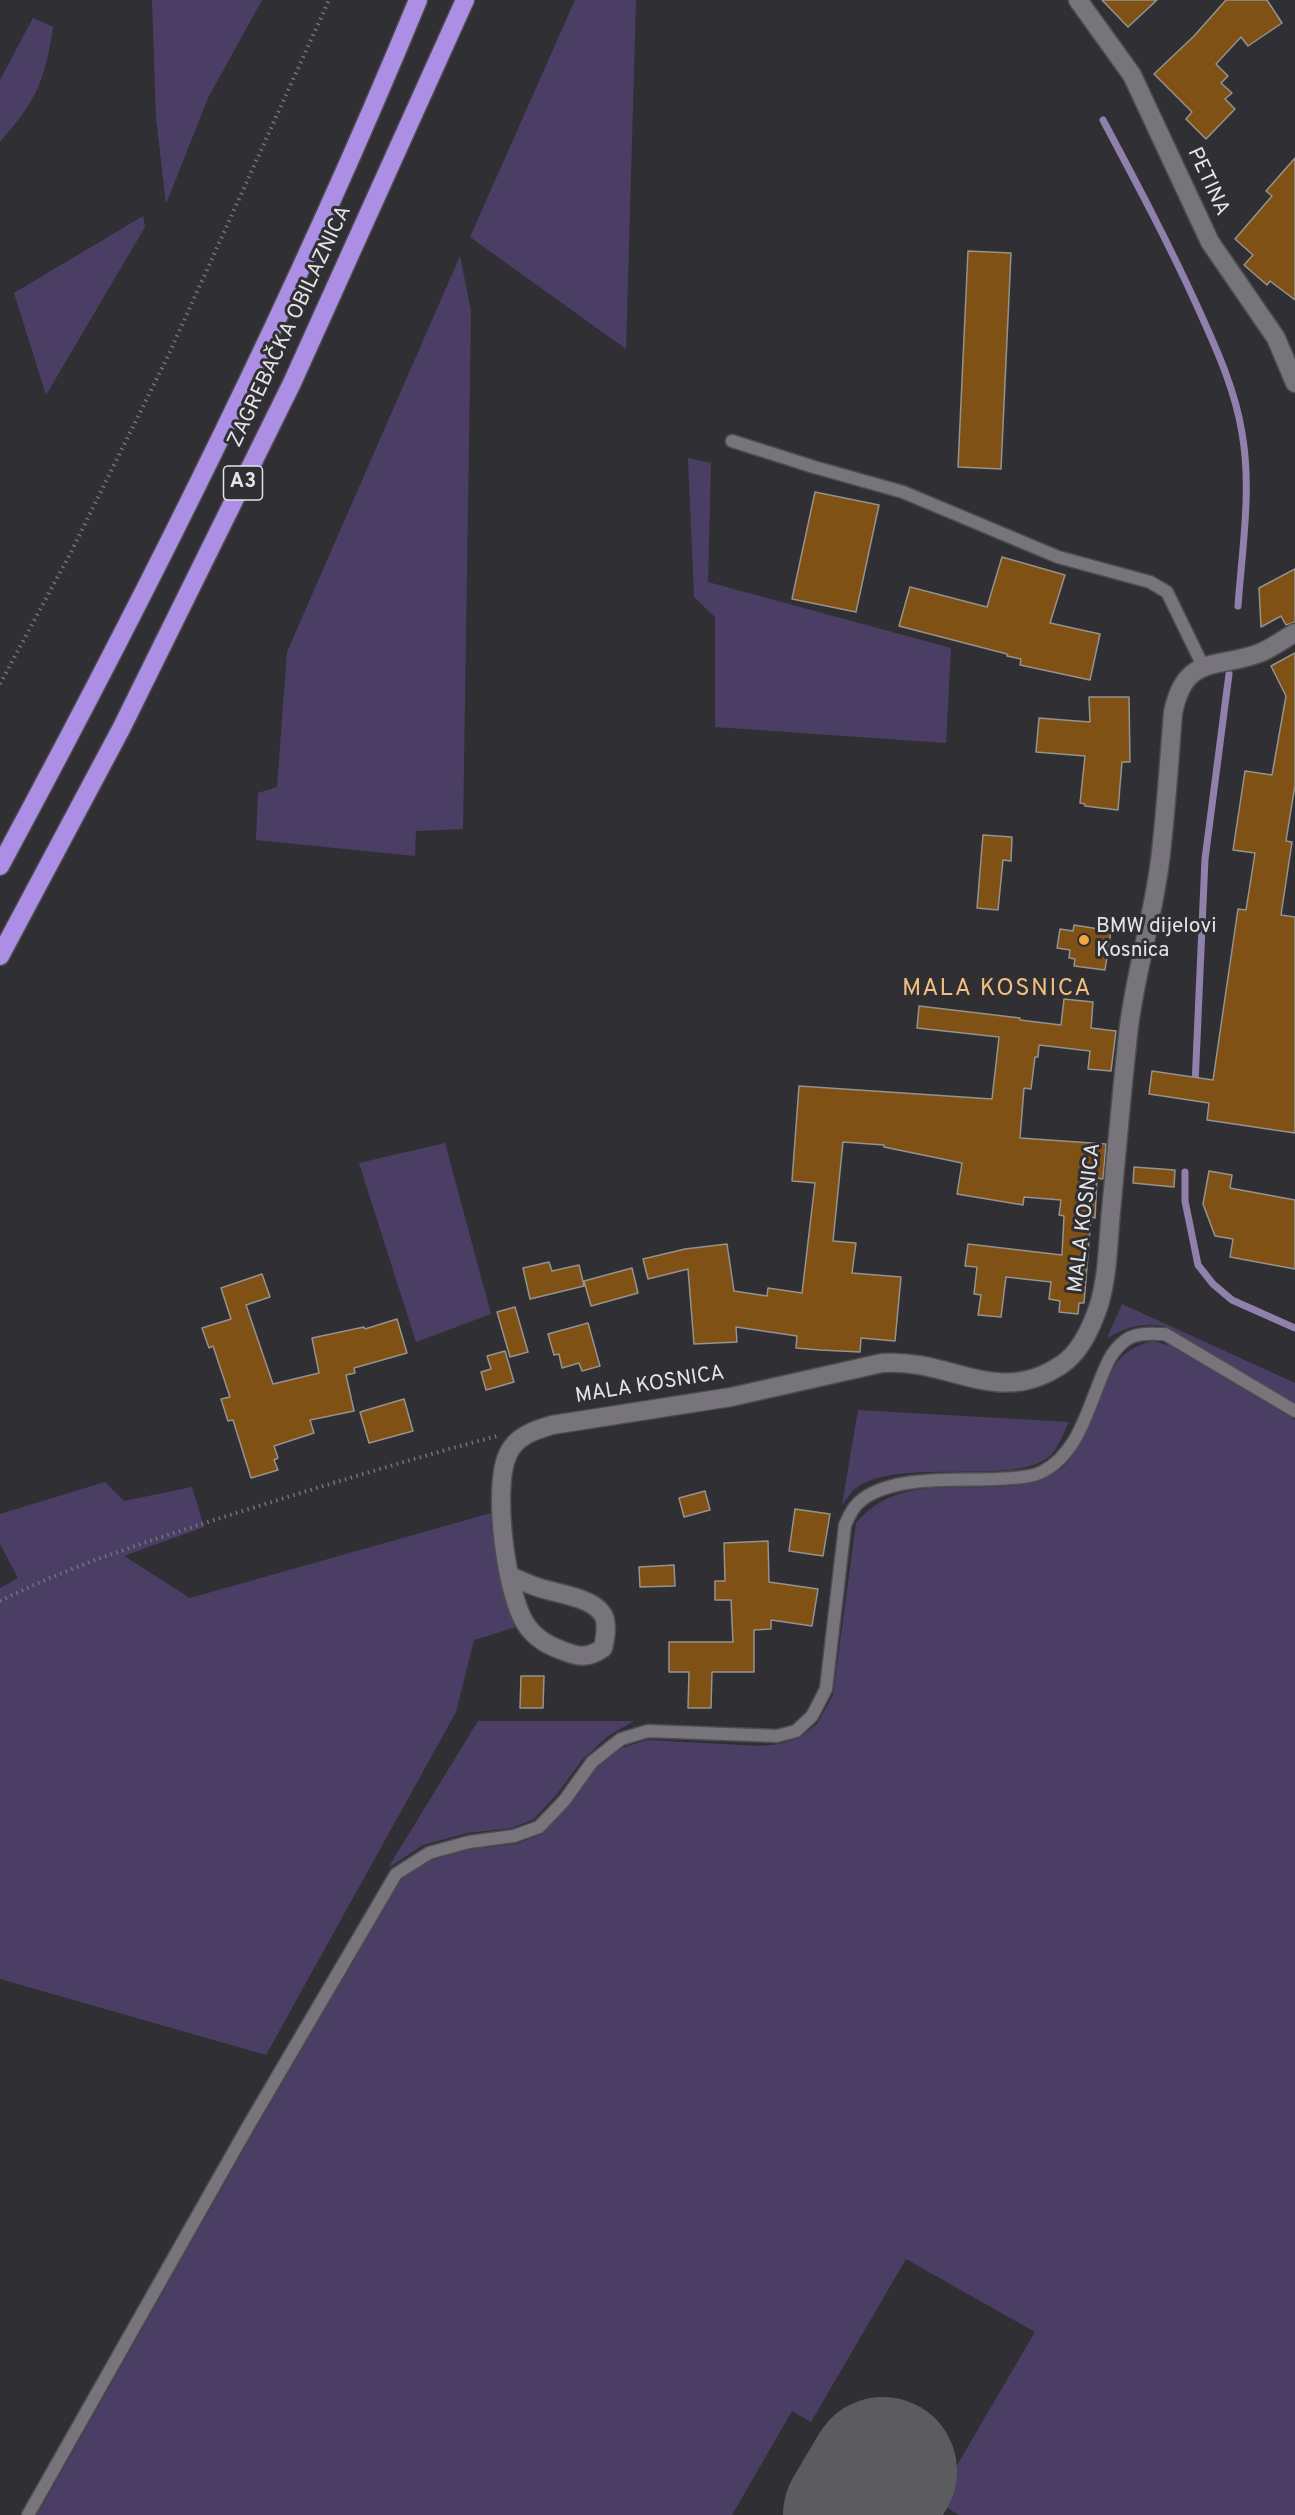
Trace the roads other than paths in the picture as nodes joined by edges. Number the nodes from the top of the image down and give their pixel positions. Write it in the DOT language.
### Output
graph roads {
  1 [pos="418,0"];
  2 [pos="465,0"];
  3 [pos="1078,0"];
  4 [pos="1295,383"];
  5 [pos="732,441"];
  6 [pos="1295,633"];
  7 [pos="1203,666"];
  8 [pos="0,866"];
  9 [pos="0,956"];
  10 [pos="1295,1411"];
  11 [pos="510,1576"];
  12 [pos="28,2515"];
  1 -- 8 [label="highway, ZAGREBAČKA OBILAZNICA / A3"];
  2 -- 9 [label="highway, ZAGREBAČKA OBILAZNICA / A3"];
  3 -- 4 [label="street, PETINA"];
  5 -- 7 [label="lane"];
  6 -- 7 [label="street"];
  7 -- 11 [label="street, MALA KOSNICA"];
  10 -- 12 [label="lane"];
  11 -- 11 [label="street, MALA KOSNICA"];
}
